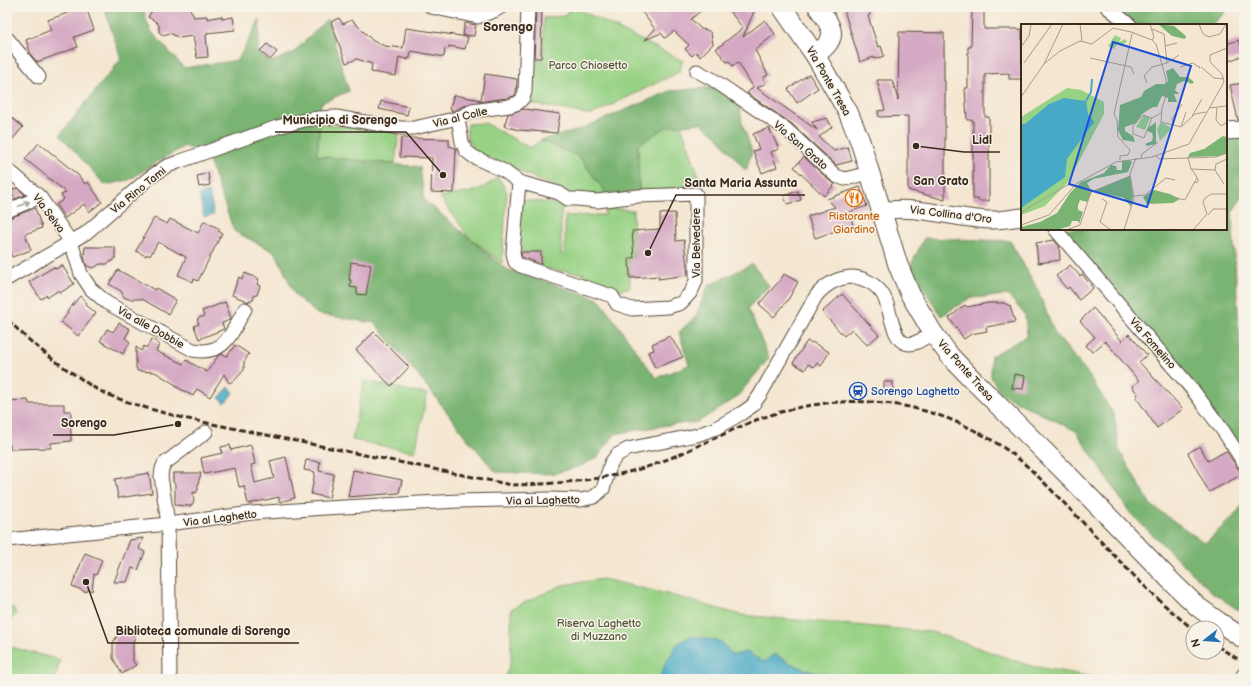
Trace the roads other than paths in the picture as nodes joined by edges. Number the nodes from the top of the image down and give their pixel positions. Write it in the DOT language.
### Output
graph roads {
  1 [pos="431,7"];
  2 [pos="500,7"];
  3 [pos="528,7"];
  4 [pos="782,7"];
  5 [pos="818,7"];
  6 [pos="1107,7"];
  7 [pos="1129,24"];
  8 [pos="7,38"];
  9 [pos="815,55"];
  10 [pos="697,71"];
  11 [pos="39,77"];
  12 [pos="458,118"];
  13 [pos="305,120"];
  14 [pos="1244,130"];
  15 [pos="1227,131"];
  16 [pos="7,169"];
  17 [pos="869,173"];
  18 [pos="519,182"];
  19 [pos="40,197"];
  20 [pos="7,211"];
  21 [pos="880,211"];
  22 [pos="1021,217"];
  23 [pos="1056,230"];
  24 [pos="71,242"];
  25 [pos="7,279"];
  26 [pos="245,309"];
  27 [pos="932,333"];
  28 [pos="206,432"];
  29 [pos="1244,463"];
  30 [pos="168,524"];
  31 [pos="7,540"];
  32 [pos="1244,639"];
  33 [pos="170,679"];
  1 -- 2 [label="street"];
  3 -- 12 [label="street, Via al Colle"];
  4 -- 9 [label="main road, Via Ponte Tresa"];
  5 -- 9 [label="main road"];
  6 -- 7 [label="street"];
  8 -- 11 [label="street"];
  9 -- 17 [label="main road, Via Ponte Tresa"];
  10 -- 17 [label="street, Via San Grato"];
  12 -- 13 [label="street, Via al Colle"];
  12 -- 18 [label="street, Via Belvedere"];
  13 -- 24 [label="street, Via Rino Tami"];
  14 -- 15 [label="street"];
  16 -- 19 [label="street, Via Selva"];
  17 -- 21 [label="main road, Via Ponte Tresa"];
  18 -- 18 [label="street, Via Belvedere"];
  20 -- 19 [label="street, one-way"];
  19 -- 24 [label="street, Via Selva"];
  21 -- 22 [label="street, Via Collina d'Oro"];
  21 -- 27 [label="main road, Via Ponte Tresa"];
  23 -- 29 [label="street, Via Fomelino"];
  24 -- 25 [label="street, Via Rino Tami"];
  24 -- 26 [label="street, Via alle Dobbie"];
  27 -- 30 [label="street, Via al Laghetto"];
  27 -- 32 [label="main road, Via Ponte Tresa"];
  28 -- 30 [label="street"];
  30 -- 31 [label="street, Via al Laghetto"];
  30 -- 33 [label="street"];
}
